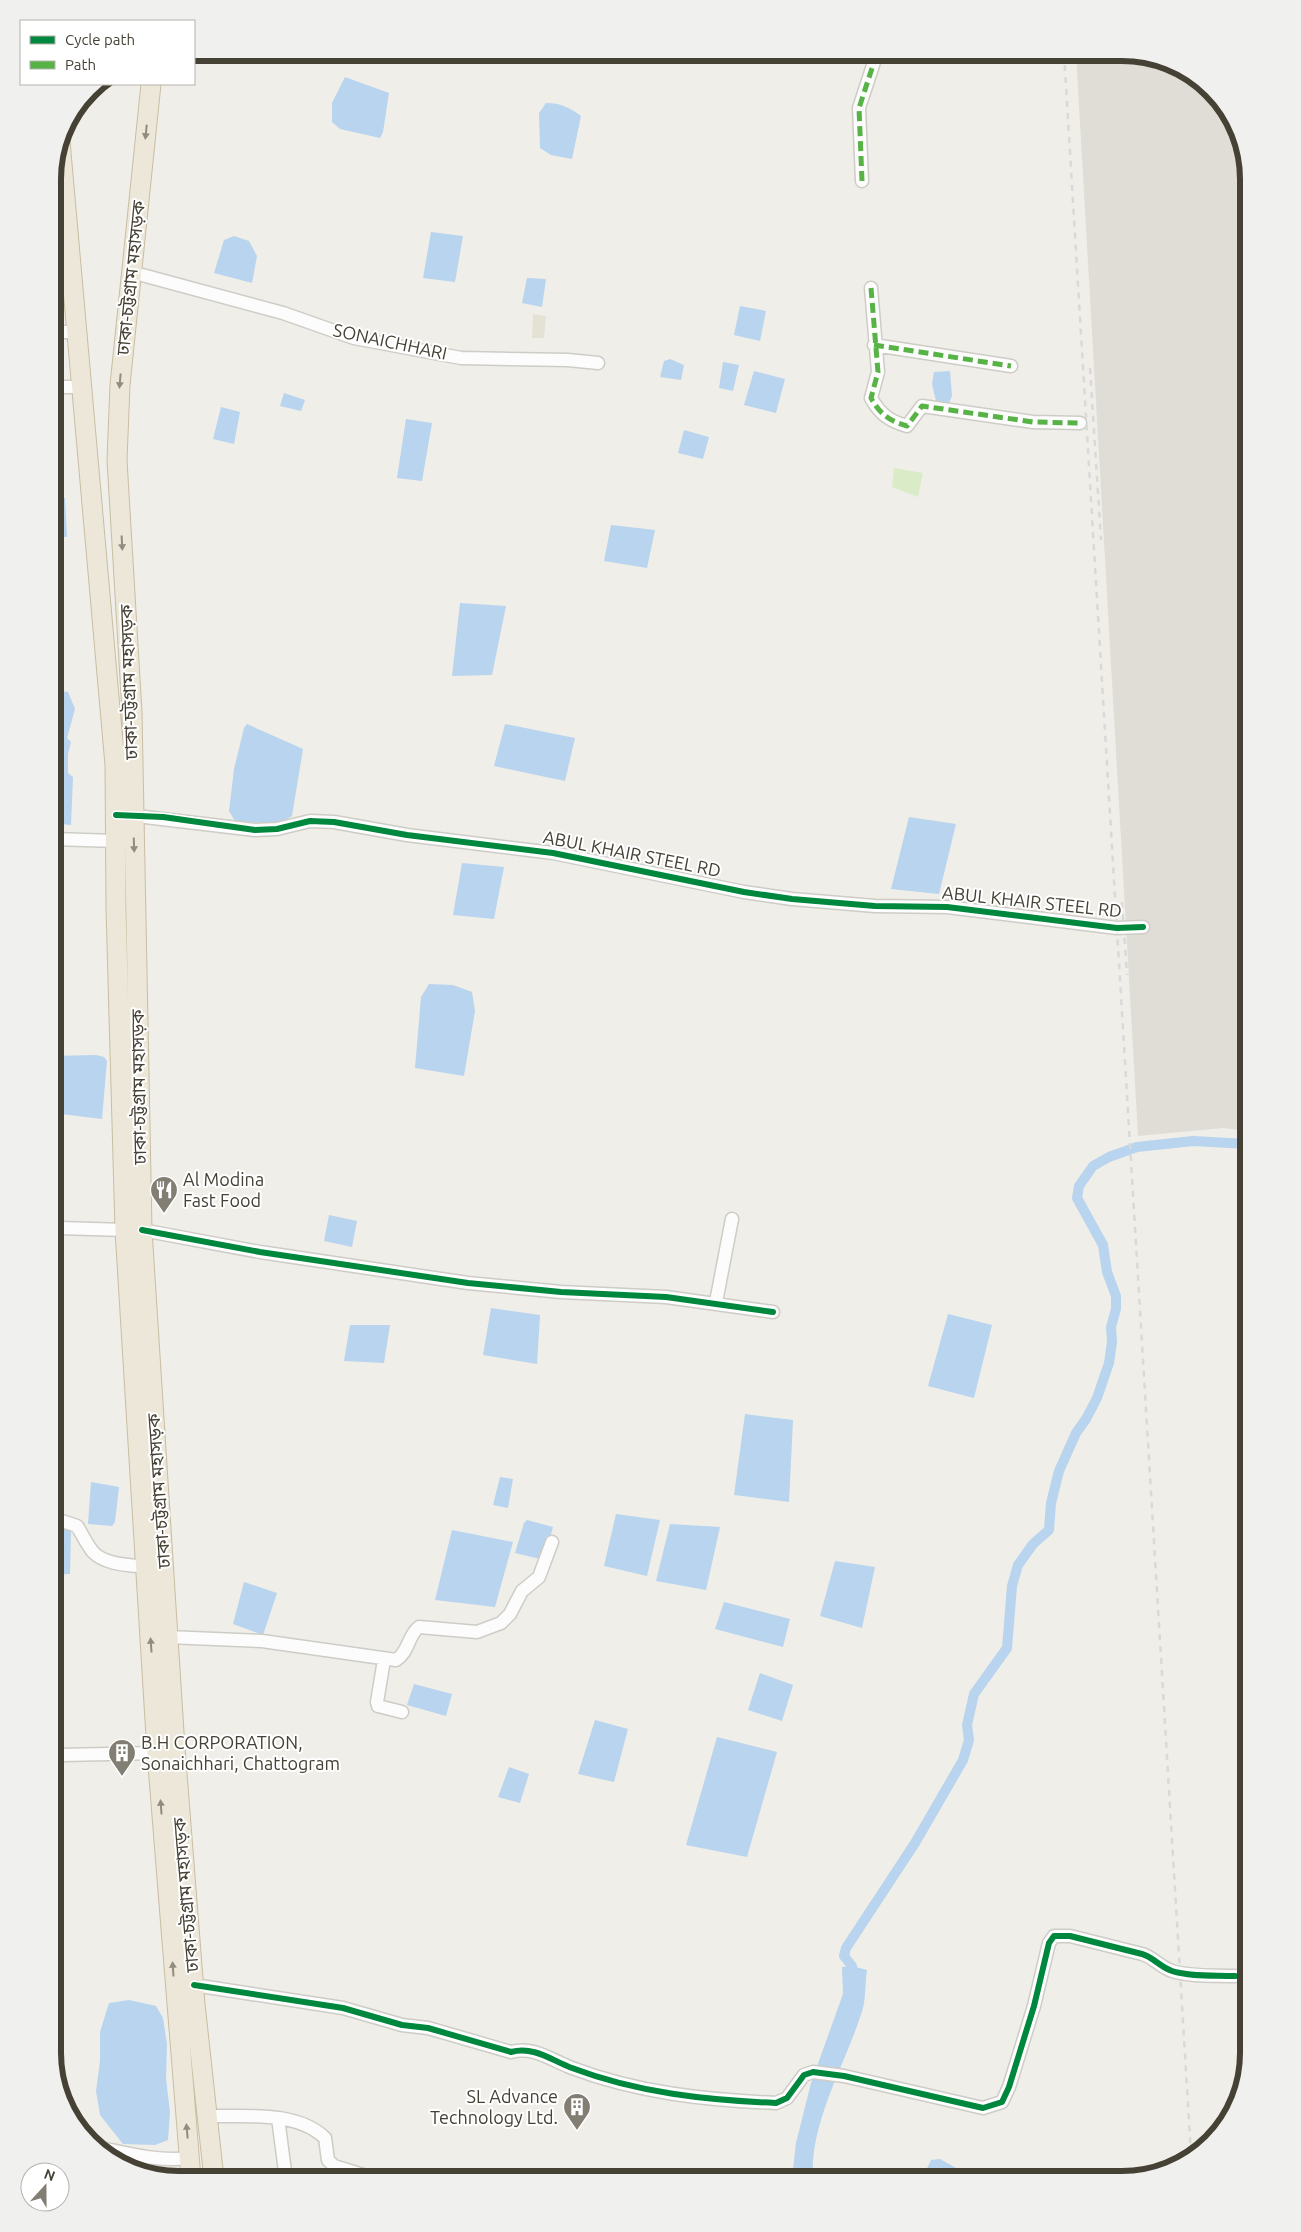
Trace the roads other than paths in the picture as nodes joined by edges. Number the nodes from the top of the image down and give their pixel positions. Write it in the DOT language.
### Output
graph roads {
  1 [pos="873,62"];
  2 [pos="151,85"];
  3 [pos="62,163"];
  4 [pos="862,181"];
  5 [pos="131,272"];
  6 [pos="872,288"];
  7 [pos="62,332"];
  8 [pos="78,333"];
  9 [pos="874,345"];
  10 [pos="598,363"];
  11 [pos="1011,366"];
  12 [pos="62,387"];
  13 [pos="82,388"];
  14 [pos="1080,423"];
  15 [pos="131,692"];
  16 [pos="109,695"];
  17 [pos="124,815"];
  18 [pos="62,839"];
  19 [pos="116,841"];
  20 [pos="1143,927"];
  21 [pos="732,1219"];
  22 [pos="61,1228"];
  23 [pos="134,1230"];
  24 [pos="716,1302"];
  25 [pos="773,1312"];
  26 [pos="61,1521"];
  27 [pos="552,1542"];
  28 [pos="146,1567"];
  29 [pos="168,1637"];
  30 [pos="384,1660"];
  31 [pos="402,1712"];
  32 [pos="157,1753"];
  33 [pos="61,1755"];
  34 [pos="1235,1976"];
  35 [pos="194,1985"];
  36 [pos="207,2116"];
  37 [pos="278,2118"];
  38 [pos="113,2150"];
  39 [pos="189,2158"];
  40 [pos="190,2170"];
  41 [pos="213,2170"];
  42 [pos="285,2170"];
  43 [pos="348,2170"];
  1 -- 4 [label="street"];
  2 -- 5 [label="highway, ঢাকা-চট্টগ্রাম মহাসড়ক, one-way"];
  3 -- 8 [label="highway, ঢাকা-চট্টগ্রাম মহাসড়ক"];
  5 -- 10 [label="street, SONAICHHARI"];
  5 -- 15 [label="highway, ঢাকা-চট্টগ্রাম মহাসড়ক, one-way"];
  6 -- 9 [label="street"];
  7 -- 8 [label="street"];
  8 -- 13 [label="highway, ঢাকা-চট্টগ্রাম মহাসড়ক"];
  9 -- 11 [label="street"];
  9 -- 14 [label="street"];
  12 -- 13 [label="street"];
  13 -- 16 [label="highway, ঢাকা-চট্টগ্রাম মহাসড়ক"];
  15 -- 16 [label="highway"];
  15 -- 17 [label="highway, ঢাকা-চট্টগ্রাম মহাসড়ক"];
  16 -- 17 [label="highway, ঢাকা-চট্টগ্রাম মহাসড়ক"];
  17 -- 19 [label="highway, ঢাকা-চট্টগ্রাম মহাসড়ক"];
  17 -- 20 [label="street, ABUL KHAIR STEEL RD"];
  17 -- 23 [label="highway, ঢাকা-চট্টগ্রাম মহাসড়ক, one-way"];
  18 -- 19 [label="street"];
  19 -- 23 [label="highway, ঢাকা-চট্টগ্রাম মহাসড়ক"];
  21 -- 24 [label="street"];
  22 -- 23 [label="street"];
  23 -- 24 [label="street"];
  23 -- 28 [label="highway, ঢাকা-চট্টগ্রাম মহাসড়ক"];
  23 -- 29 [label="highway, ঢাকা-চট্টগ্রাম মহাসড়ক"];
  24 -- 25 [label="street"];
  26 -- 28 [label="street"];
  27 -- 30 [label="street"];
  32 -- 28 [label="highway, ঢাকা-চট্টগ্রাম মহাসড়ক, one-way"];
  29 -- 30 [label="street"];
  29 -- 35 [label="highway, ঢাকা-চট্টগ্রাম মহাসড়ক"];
  30 -- 31 [label="street"];
  32 -- 33 [label="street"];
  39 -- 32 [label="highway, ঢাকা-চট্টগ্রাম মহাসড়ক, one-way"];
  34 -- 35 [label="street"];
  35 -- 36 [label="highway, ঢাকা-চট্টগ্রাম মহাসড়ক"];
  36 -- 37 [label="street"];
  36 -- 41 [label="highway, ঢাকা-চট্টগ্রাম মহাসড়ক"];
  37 -- 42 [label="street"];
  37 -- 43 [label="street"];
  38 -- 39 [label="street"];
  39 -- 40 [label="highway, ঢাকা-চট্টগ্রাম মহাসড়ক"];
}
